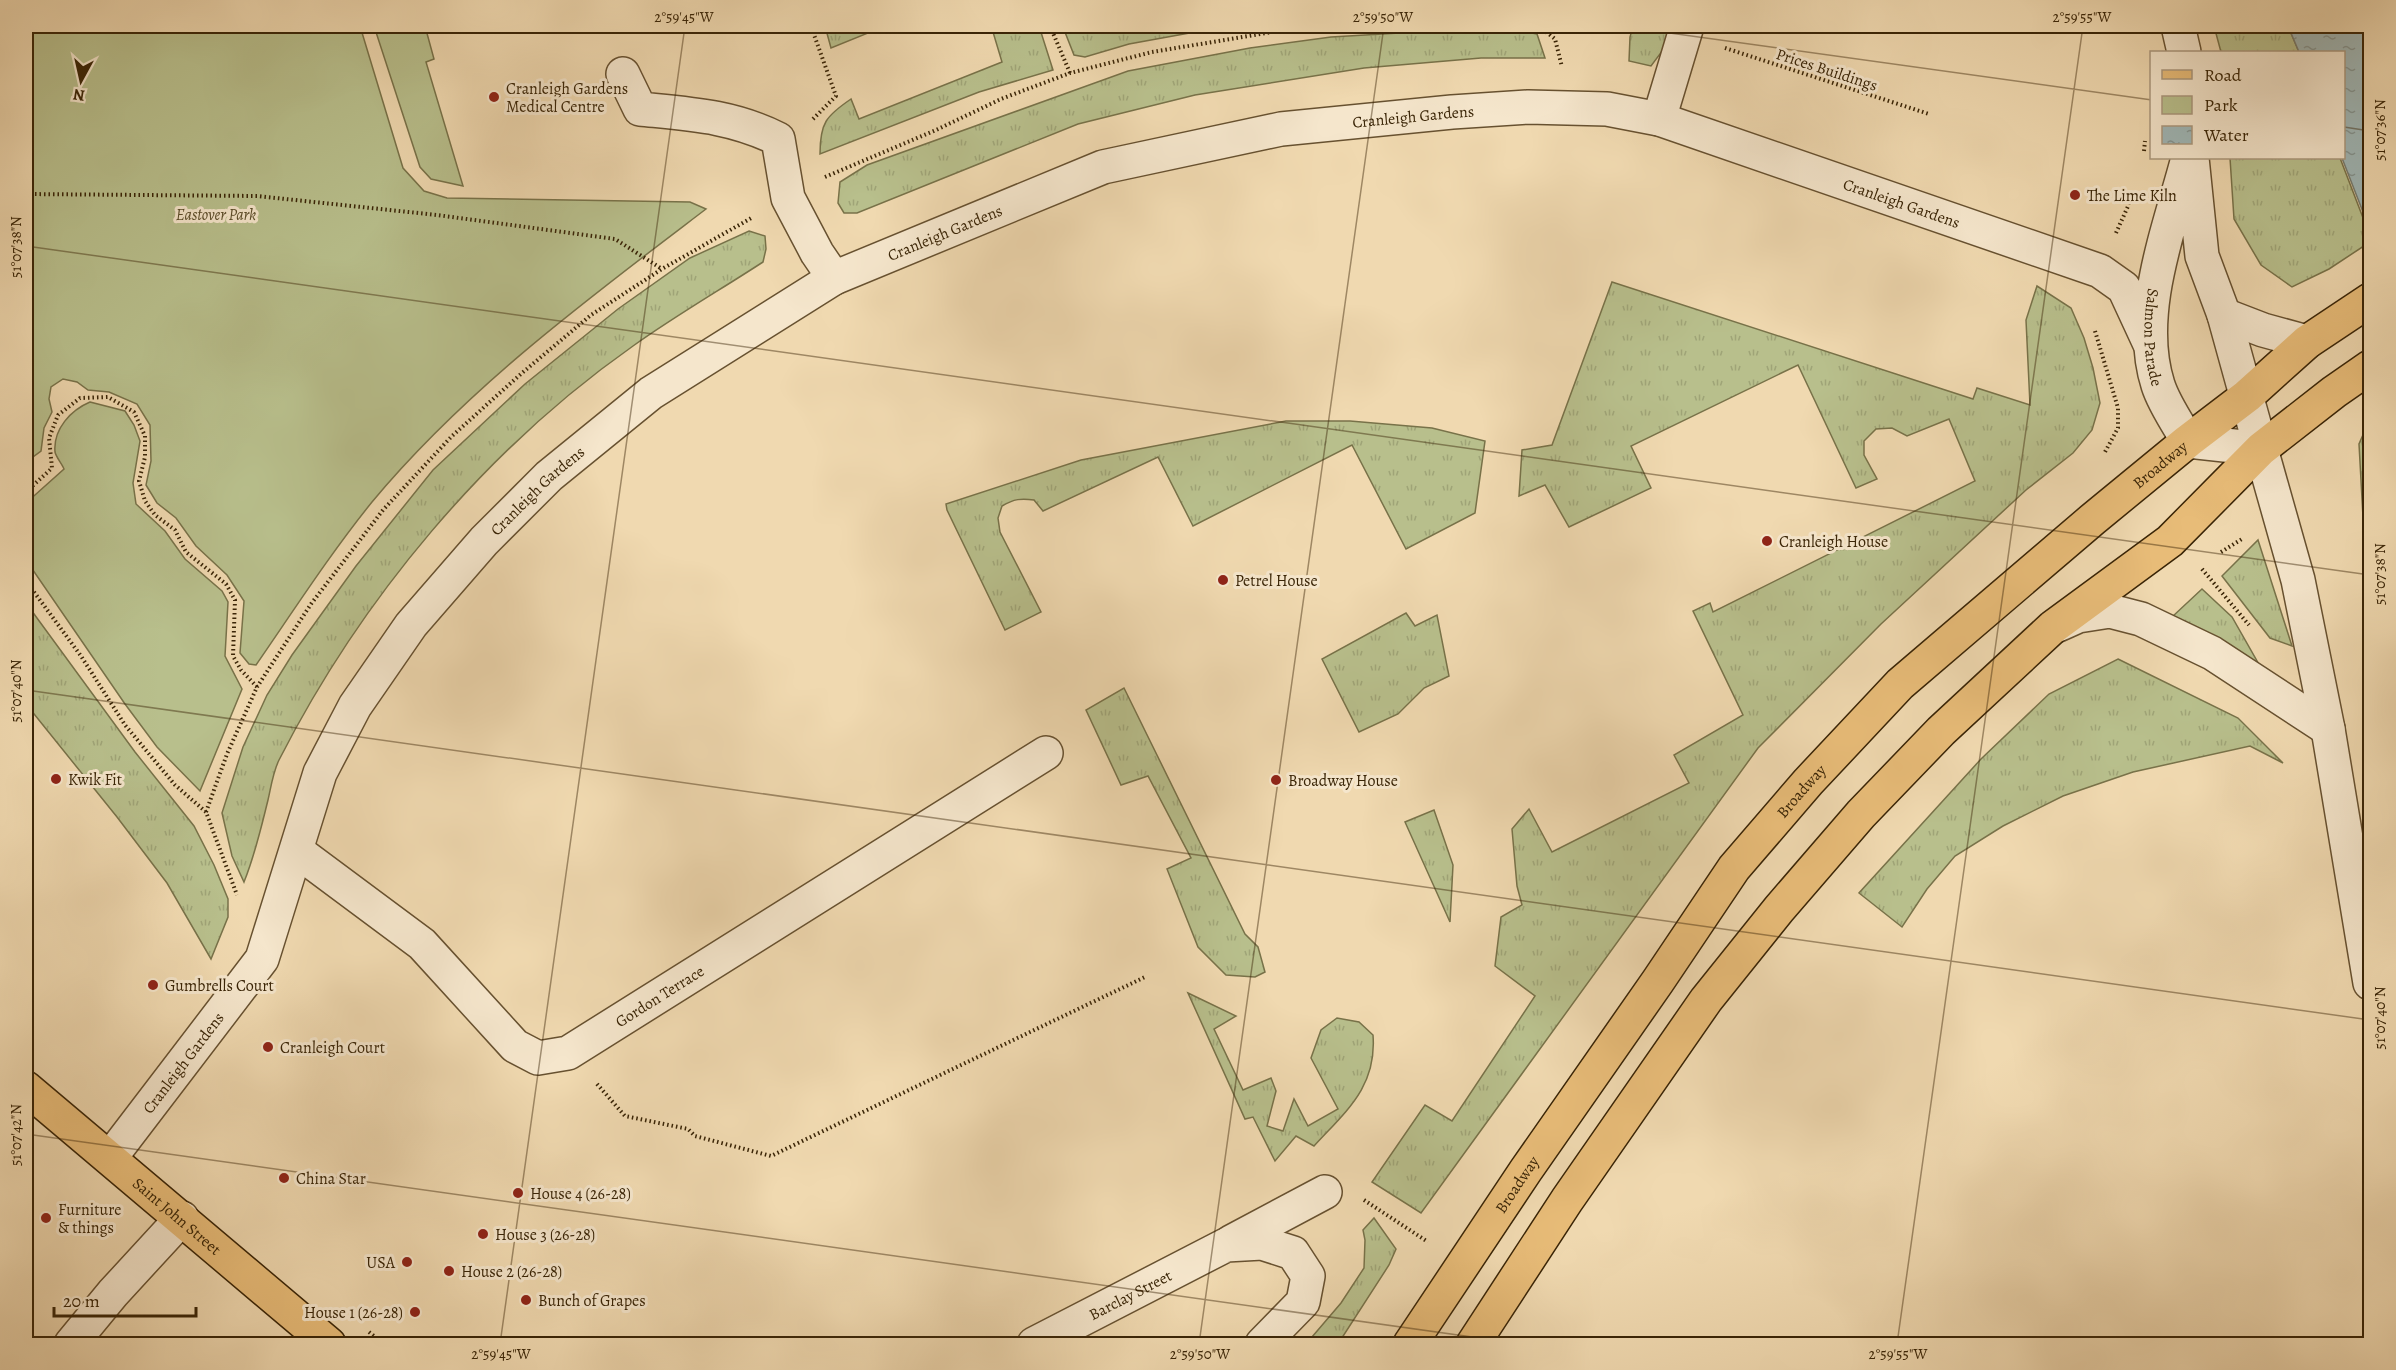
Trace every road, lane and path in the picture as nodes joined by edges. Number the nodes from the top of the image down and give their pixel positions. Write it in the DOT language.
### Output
graph roads {
  1 [pos="815,26"];
  2 [pos="1050,26"];
  3 [pos="1309,26"];
  4 [pos="1539,26"];
  5 [pos="2178,26"];
  6 [pos="1685,30"];
  7 [pos="2184,51"];
  8 [pos="1070,73"];
  9 [pos="623,74"];
  10 [pos="1564,75"];
  11 [pos="1929,114"];
  12 [pos="1659,119"];
  13 [pos="812,127"];
  14 [pos="2190,159"];
  15 [pos="2190,159"];
  16 [pos="820,180"];
  17 [pos="26,194"];
  18 [pos="756,216"];
  19 [pos="662,269"];
  20 [pos="834,278"];
  21 [pos="2370,300"];
  22 [pos="2224,315"];
  23 [pos="2093,324"];
  24 [pos="2149,342"];
  25 [pos="2307,342"];
  26 [pos="2370,367"];
  27 [pos="2247,396"];
  28 [pos="2188,441"];
  29 [pos="2261,449"];
  30 [pos="2105,453"];
  31 [pos="26,492"];
  32 [pos="26,581"];
  33 [pos="2216,584"];
  34 [pos="2054,627"];
  35 [pos="2252,628"];
  36 [pos="257,687"];
  37 [pos="2328,729"];
  38 [pos="1046,753"];
  39 [pos="206,812"];
  40 [pos="297,851"];
  41 [pos="241,906"];
  42 [pos="1145,977"];
  43 [pos="2370,983"];
  44 [pos="568,1053"];
  45 [pos="26,1088"];
  46 [pos="110,1158"];
  47 [pos="1325,1192"];
  48 [pos="1363,1199"];
  49 [pos="182,1218"];
  50 [pos="1226,1245"];
  51 [pos="1463,1266"];
  52 [pos="71,1344"];
  53 [pos="329,1344"];
  54 [pos="1034,1344"];
  55 [pos="1262,1344"];
  56 [pos="1410,1344"];
  57 [pos="1473,1344"];
  1 -- 13 [label="path"];
  2 -- 8 [label="path"];
  3 -- 8 [label="path"];
  4 -- 10 [label="path"];
  5 -- 7 [label="street"];
  6 -- 11 [label="path, Prices Buildings"];
  6 -- 12 [label="street"];
  8 -- 16 [label="path"];
  9 -- 20 [label="street"];
  12 -- 20 [label="street, Cranleigh Gardens"];
  12 -- 24 [label="street, Cranleigh Gardens"];
  14 -- 24 [label="street, Salmon Parade"];
  15 -- 22 [label="street, Salmon Parade"];
  17 -- 19 [label="path"];
  18 -- 19 [label="path"];
  19 -- 36 [label="path"];
  20 -- 40 [label="street, Cranleigh Gardens"];
  21 -- 25 [label="main road, Broadway"];
  22 -- 25 [label="street"];
  22 -- 27 [label="street, Salmon Parade"];
  23 -- 30 [label="path"];
  24 -- 28 [label="street, Salmon Parade"];
  25 -- 27 [label="main road, Broadway"];
  26 -- 29 [label="main road"];
  27 -- 28 [label="main road, Broadway"];
  27 -- 29 [label="street, Salmon Parade"];
  28 -- 29 [label="street"];
  28 -- 51 [label="main road, Broadway"];
  29 -- 34 [label="main road"];
  29 -- 37 [label="street, Salmon Parade"];
  31 -- 36 [label="path"];
  32 -- 39 [label="path"];
  33 -- 35 [label="path"];
  34 -- 37 [label="street"];
  34 -- 57 [label="main road"];
  36 -- 39 [label="path"];
  37 -- 43 [label="street, Salmon Parade"];
  38 -- 44 [label="street, Gordon Terrace"];
  39 -- 41 [label="path"];
  40 -- 44 [label="street, Gordon Terrace"];
  40 -- 46 [label="street, Cranleigh Gardens"];
  42 -- 44 [label="path"];
  45 -- 46 [label="main road, Saint John Street"];
  46 -- 49 [label="main road, Saint John Street"];
  47 -- 50 [label="street, Barclay Street"];
  48 -- 51 [label="path"];
  49 -- 52 [label="street"];
  49 -- 53 [label="main road, Saint John Street"];
  50 -- 54 [label="street, Barclay Street"];
  50 -- 55 [label="street, Barclay Street"];
  51 -- 56 [label="main road, Broadway"];
}
